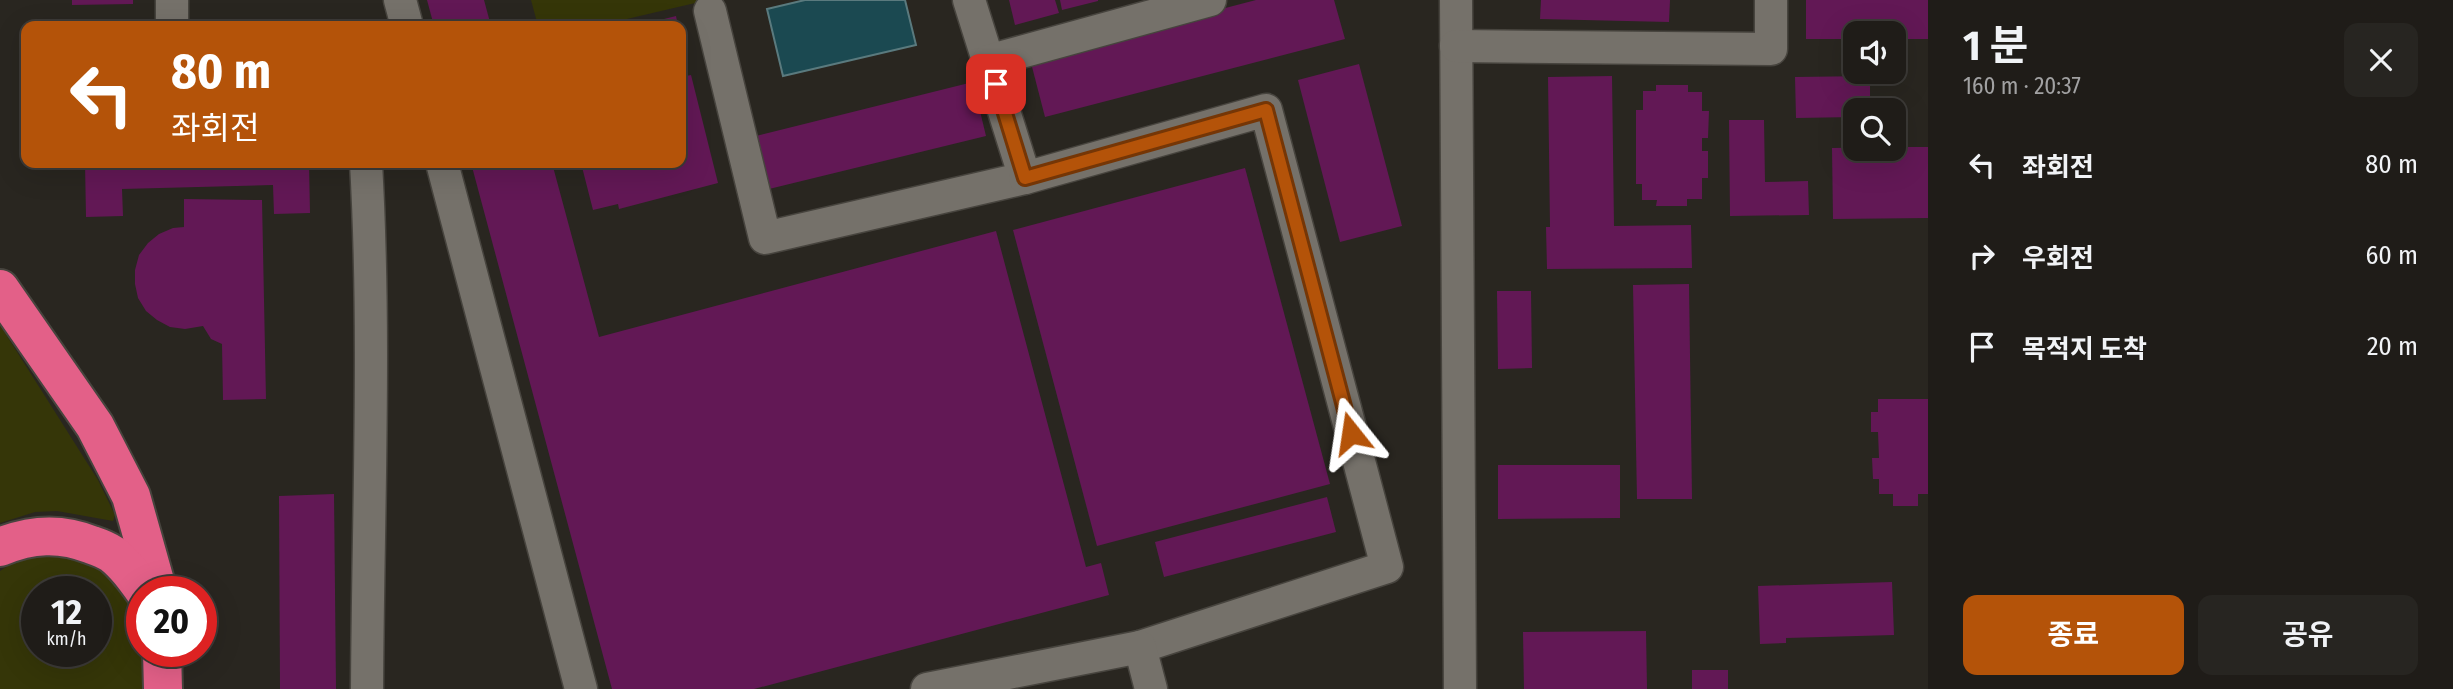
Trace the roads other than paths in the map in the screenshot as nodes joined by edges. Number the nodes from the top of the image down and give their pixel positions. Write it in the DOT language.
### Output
graph roads {
  1 [pos="172,0"];
  2 [pos="400,0"];
  3 [pos="969,0"];
  4 [pos="1210,0"];
  5 [pos="1456,0"];
  6 [pos="1771,0"];
  7 [pos="710,11"];
  8 [pos="172,21"];
  9 [pos="406,21"];
  10 [pos="1456,46"];
  11 [pos="988,61"];
  12 [pos="366,168"];
  13 [pos="443,168"];
  14 [pos="1025,178"];
  15 [pos="0,289"];
  16 [pos="0,547"];
  17 [pos="133,576"];
  18 [pos="154,576"];
  19 [pos="1140,647"];
  20 [pos="162,667"];
  21 [pos="163,689"];
  22 [pos="367,689"];
  23 [pos="581,689"];
  24 [pos="927,689"];
  25 [pos="1151,689"];
  26 [pos="1460,689"];
  1 -- 8 [label="street"];
  2 -- 9 [label="street"];
  3 -- 11 [label="street"];
  4 -- 11 [label="street"];
  5 -- 10 [label="street"];
  6 -- 10 [label="street"];
  7 -- 14 [label="street"];
  10 -- 26 [label="street"];
  11 -- 14 [label="street"];
  12 -- 22 [label="street"];
  13 -- 23 [label="street"];
  14 -- 19 [label="street"];
  15 -- 18 [label="highway"];
  16 -- 17 [label="highway"];
  19 -- 24 [label="street"];
  19 -- 25 [label="street"];
  20 -- 21 [label="highway"];
}
